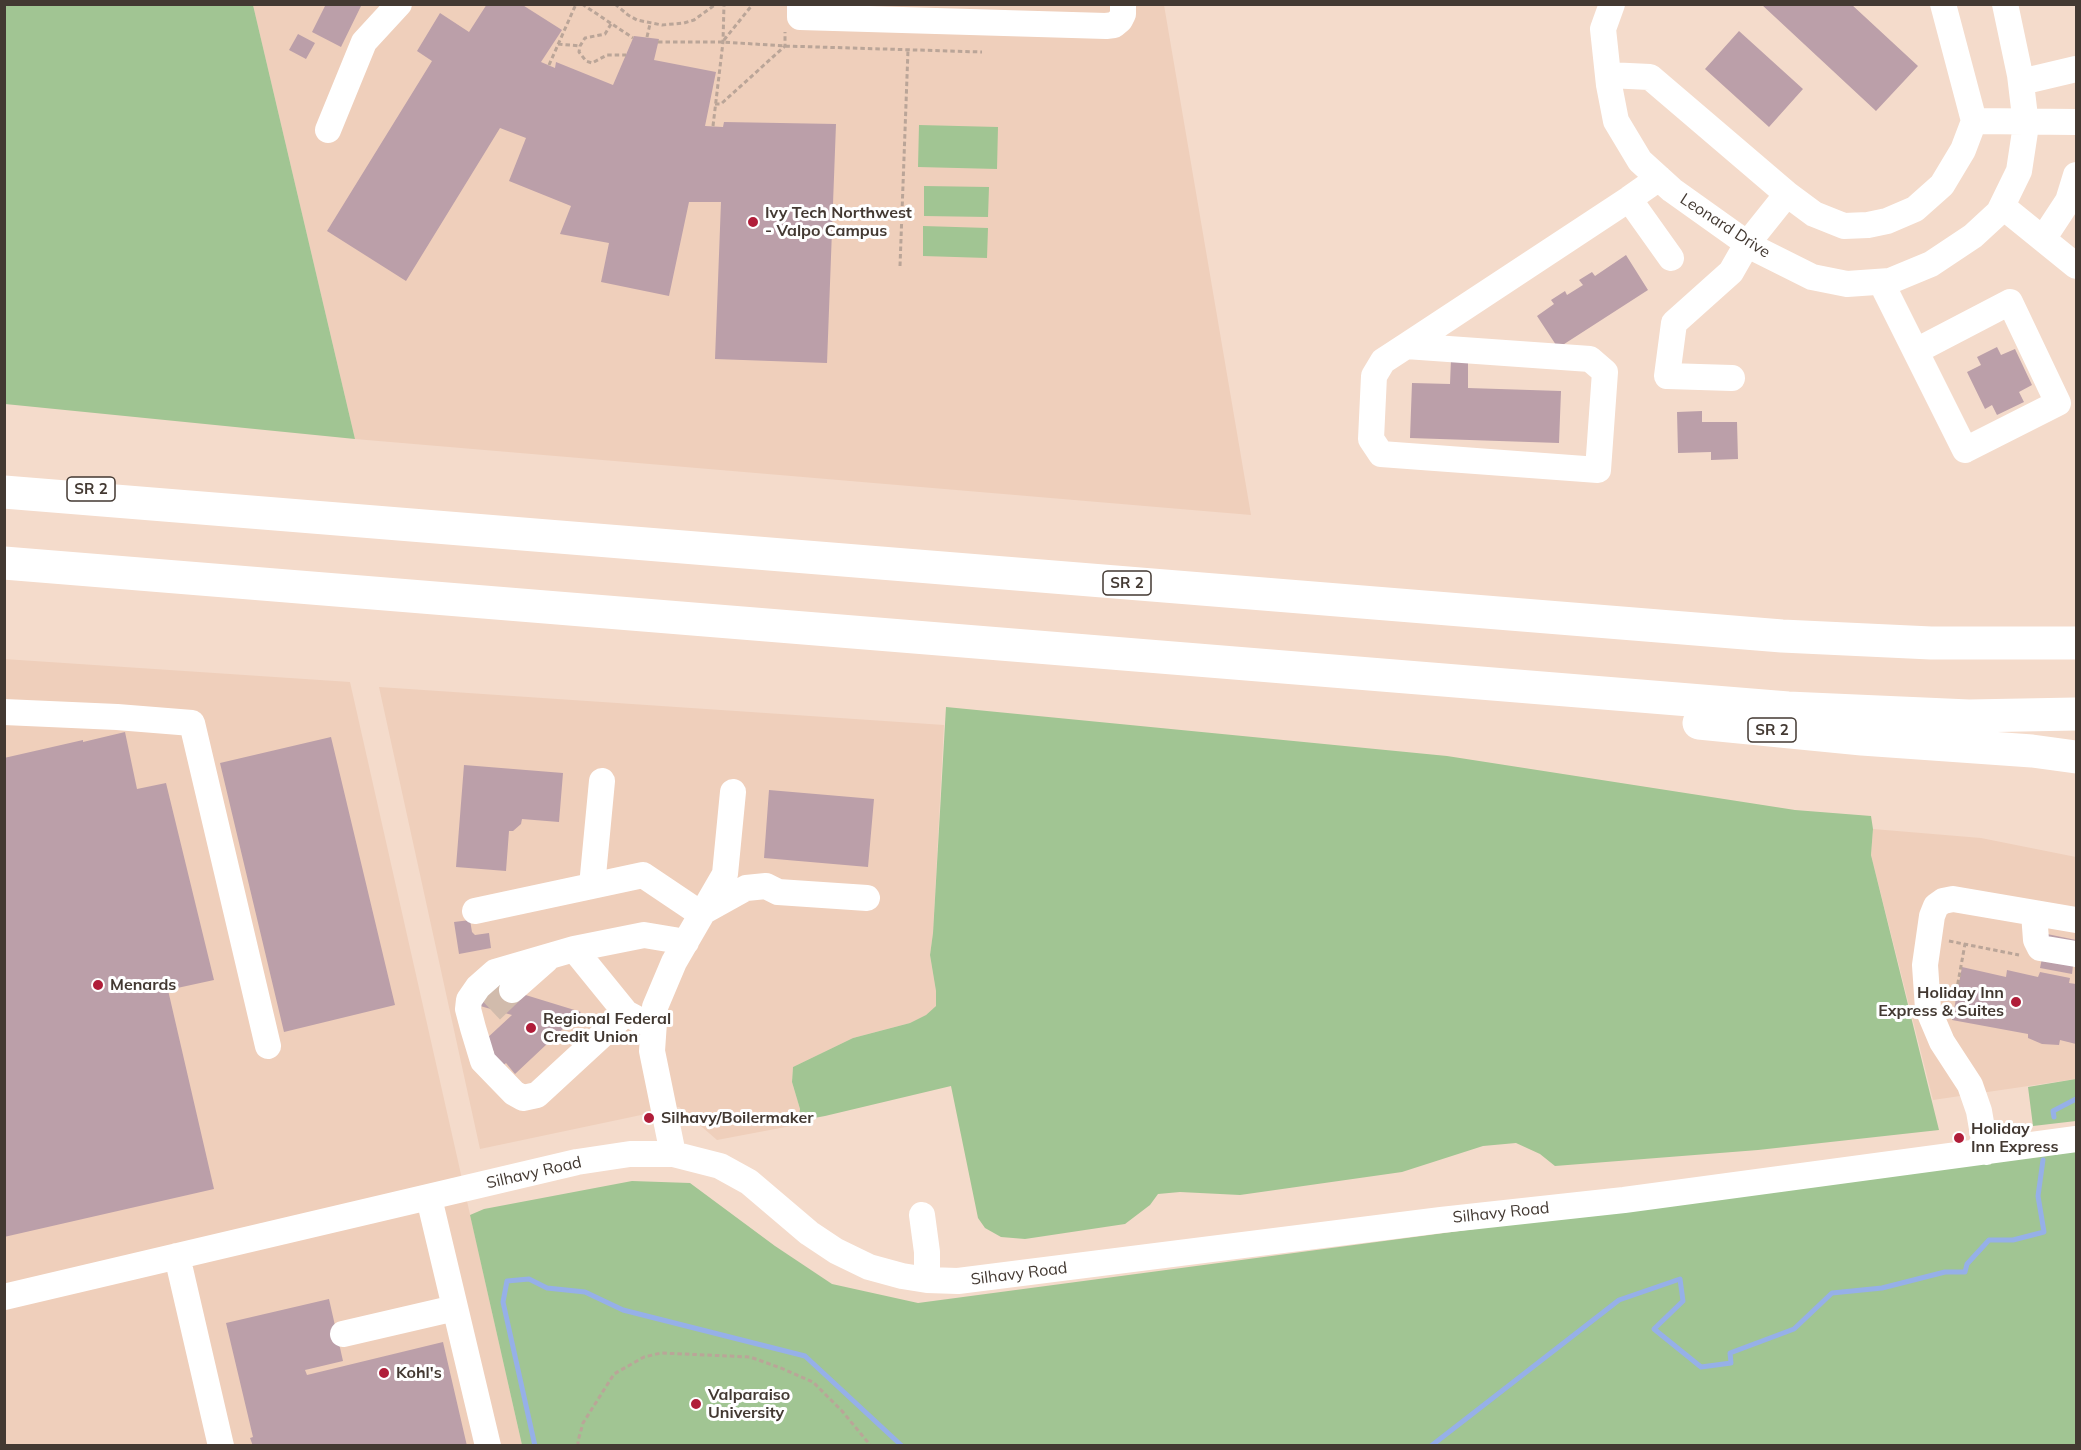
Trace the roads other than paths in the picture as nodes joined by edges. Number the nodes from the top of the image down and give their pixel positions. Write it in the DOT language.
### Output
graph roads {
  1 [pos="399,4"];
  2 [pos="800,4"];
  3 [pos="1123,4"];
  4 [pos="1612,4"];
  5 [pos="1943,4"];
  6 [pos="2005,4"];
  7 [pos="2076,69"];
  8 [pos="1608,75"];
  9 [pos="2021,82"];
  10 [pos="1974,122"];
  11 [pos="2026,122"];
  12 [pos="2076,122"];
  13 [pos="328,130"];
  14 [pos="2076,175"];
  15 [pos="1659,178"];
  16 [pos="1787,194"];
  17 [pos="1629,199"];
  18 [pos="2002,206"];
  19 [pos="2043,239"];
  20 [pos="1747,244"];
  21 [pos="1671,258"];
  22 [pos="2076,266"];
  23 [pos="1881,282"];
  24 [pos="1406,346"];
  25 [pos="1916,351"];
  26 [pos="1732,378"];
  27 [pos="4,475"];
  28 [pos="4,492"];
  29 [pos="177,506"];
  30 [pos="4,563"];
  31 [pos="2076,643"];
  32 [pos="1471,682"];
  33 [pos="4,712"];
  34 [pos="2076,714"];
  35 [pos="2076,757"];
  36 [pos="602,781"];
  37 [pos="733,792"];
  38 [pos="592,886"];
  39 [pos="867,898"];
  40 [pos="475,911"];
  41 [pos="2034,913"];
  42 [pos="701,914"];
  43 [pos="2076,920"];
  44 [pos="686,942"];
  45 [pos="562,953"];
  46 [pos="2076,954"];
  47 [pos="512,990"];
  48 [pos="491,1010"];
  49 [pos="626,1013"];
  50 [pos="472,1028"];
  51 [pos="653,1028"];
  52 [pos="268,1046"];
  53 [pos="2076,1139"];
  54 [pos="1986,1152"];
  55 [pos="673,1154"];
  56 [pos="429,1198"];
  57 [pos="922,1215"];
  58 [pos="177,1256"];
  59 [pos="927,1280"];
  60 [pos="4,1297"];
  61 [pos="455,1308"];
  62 [pos="342,1334"];
  63 [pos="221,1446"];
  64 [pos="488,1446"];
  1 -- 13 [label="street"];
  2 -- 3 [label="street"];
  4 -- 8 [label="street, Leonard Drive"];
  5 -- 10 [label="street"];
  6 -- 9 [label="street, Leonard Drive"];
  7 -- 9 [label="street"];
  8 -- 15 [label="street, Leonard Drive"];
  8 -- 16 [label="street"];
  9 -- 11 [label="street, Leonard Drive"];
  10 -- 11 [label="street"];
  10 -- 16 [label="street"];
  11 -- 12 [label="street"];
  11 -- 18 [label="street, Leonard Drive"];
  14 -- 19 [label="street"];
  15 -- 17 [label="street"];
  15 -- 20 [label="street, Leonard Drive"];
  16 -- 20 [label="street"];
  17 -- 21 [label="street"];
  17 -- 24 [label="street"];
  18 -- 19 [label="street"];
  18 -- 23 [label="street, Leonard Drive"];
  19 -- 22 [label="street"];
  20 -- 23 [label="street, Leonard Drive"];
  20 -- 26 [label="street"];
  23 -- 25 [label="street"];
  24 -- 24 [label="street"];
  25 -- 25 [label="street"];
  27 -- 29 [label="highway, SR 2"];
  28 -- 29 [label="highway"];
  29 -- 31 [label="highway, SR 2"];
  30 -- 32 [label="highway, SR 2"];
  32 -- 34 [label="highway"];
  32 -- 35 [label="highway, SR 2"];
  33 -- 52 [label="street"];
  36 -- 38 [label="street"];
  37 -- 42 [label="street"];
  38 -- 40 [label="street"];
  38 -- 42 [label="street"];
  39 -- 42 [label="street"];
  41 -- 43 [label="street"];
  41 -- 46 [label="street"];
  41 -- 54 [label="street"];
  42 -- 44 [label="street"];
  44 -- 45 [label="street"];
  44 -- 51 [label="street"];
  45 -- 47 [label="street"];
  45 -- 49 [label="street"];
  45 -- 50 [label="street"];
  48 -- 50 [label="street"];
  49 -- 50 [label="street"];
  49 -- 51 [label="street"];
  51 -- 55 [label="street"];
  53 -- 54 [label="street, Silhavy Road"];
  54 -- 59 [label="street, Silhavy Road"];
  55 -- 56 [label="street, Silhavy Road"];
  55 -- 59 [label="street, Silhavy Road"];
  56 -- 58 [label="street, Silhavy Road"];
  56 -- 61 [label="street"];
  57 -- 59 [label="street"];
  58 -- 60 [label="street, Silhavy Road"];
  58 -- 63 [label="street"];
  61 -- 62 [label="street"];
  61 -- 64 [label="street"];
}
